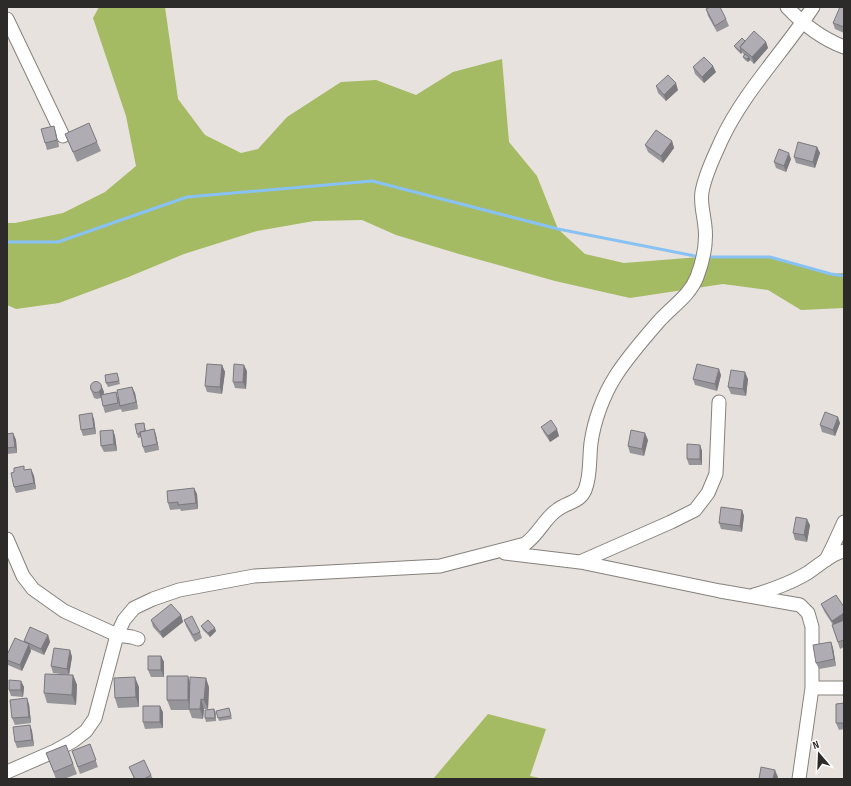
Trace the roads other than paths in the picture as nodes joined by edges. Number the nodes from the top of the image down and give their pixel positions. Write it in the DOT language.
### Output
graph roads {
  1 [pos="787,7"];
  2 [pos="813,7"];
  3 [pos="7,18"];
  4 [pos="803,22"];
  5 [pos="844,47"];
  6 [pos="64,136"];
  7 [pos="719,402"];
  8 [pos="844,522"];
  9 [pos="7,539"];
  10 [pos="497,552"];
  11 [pos="844,552"];
  12 [pos="826,560"];
  13 [pos="580,562"];
  14 [pos="749,596"];
  15 [pos="117,635"];
  16 [pos="138,639"];
  17 [pos="812,688"];
  18 [pos="844,688"];
  19 [pos="7,772"];
  20 [pos="799,779"];
  1 -- 4 [label="street"];
  2 -- 4 [label="street"];
  3 -- 6 [label="street"];
  4 -- 5 [label="street"];
  4 -- 10 [label="street"];
  7 -- 13 [label="street"];
  8 -- 12 [label="street"];
  9 -- 15 [label="street"];
  10 -- 13 [label="street"];
  10 -- 15 [label="street"];
  11 -- 12 [label="street"];
  12 -- 14 [label="street"];
  13 -- 14 [label="street"];
  14 -- 17 [label="street"];
  15 -- 16 [label="street"];
  15 -- 19 [label="street"];
  17 -- 18 [label="street"];
  17 -- 20 [label="street"];
}
